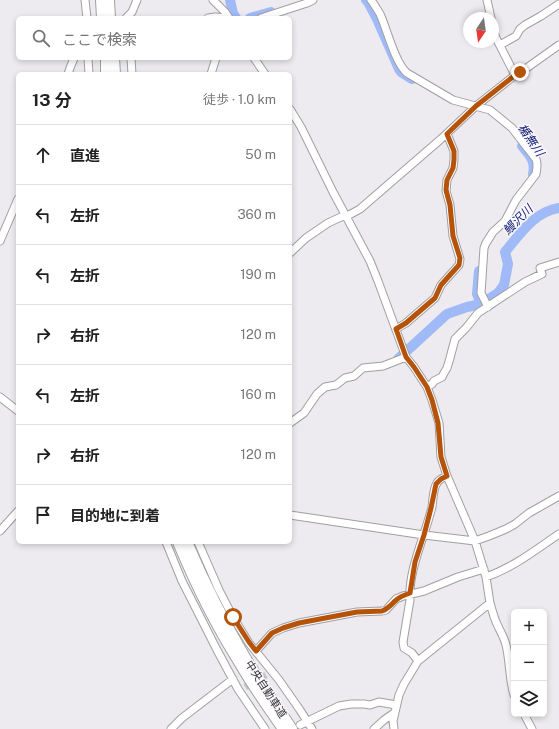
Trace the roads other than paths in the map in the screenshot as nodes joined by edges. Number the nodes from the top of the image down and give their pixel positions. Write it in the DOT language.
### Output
graph roads {
  1 [pos="85,0"];
  2 [pos="101,0"];
  3 [pos="108,0"];
  4 [pos="136,0"];
  5 [pos="212,0"];
  6 [pos="313,0"];
  7 [pos="371,0"];
  8 [pos="487,0"];
  9 [pos="558,0"];
  10 [pos="559,5"];
  11 [pos="490,12"];
  12 [pos="87,16"];
  13 [pos="102,16"];
  14 [pos="110,16"];
  15 [pos="129,16"];
  16 [pos="228,16"];
  17 [pos="268,16"];
  18 [pos="559,45"];
  19 [pos="500,46"];
  20 [pos="73,60"];
  21 [pos="88,60"];
  22 [pos="106,60"];
  23 [pos="114,60"];
  24 [pos="131,60"];
  25 [pos="215,60"];
  26 [pos="255,60"];
  27 [pos="69,72"];
  28 [pos="89,72"];
  29 [pos="106,72"];
  30 [pos="115,72"];
  31 [pos="132,72"];
  32 [pos="211,72"];
  33 [pos="264,72"];
  34 [pos="514,76"];
  35 [pos="476,106"];
  36 [pos="292,113"];
  37 [pos="447,134"];
  38 [pos="16,205"];
  39 [pos="346,216"];
  40 [pos="0,240"];
  41 [pos="292,251"];
  42 [pos="559,262"];
  43 [pos="485,308"];
  44 [pos="396,329"];
  45 [pos="406,357"];
  46 [pos="427,387"];
  47 [pos="0,397"];
  48 [pos="16,409"];
  49 [pos="292,422"];
  50 [pos="447,476"];
  51 [pos="559,498"];
  52 [pos="16,512"];
  53 [pos="292,515"];
  54 [pos="0,530"];
  55 [pos="559,534"];
  56 [pos="424,535"];
  57 [pos="475,541"];
  58 [pos="167,544"];
  59 [pos="179,544"];
  60 [pos="188,544"];
  61 [pos="199,544"];
  62 [pos="484,569"];
  63 [pos="486,577"];
  64 [pos="410,593"];
  65 [pos="490,603"];
  66 [pos="256,651"];
  67 [pos="418,661"];
  68 [pos="233,679"];
  69 [pos="511,681"];
  70 [pos="396,705"];
  71 [pos="394,713"];
  72 [pos="526,717"];
  73 [pos="307,721"];
  74 [pos="296,727"];
  75 [pos="171,729"];
  76 [pos="265,729"];
  77 [pos="283,729"];
  78 [pos="312,729"];
  79 [pos="374,729"];
  80 [pos="394,729"];
  81 [pos="532,729"];
  1 -- 12 [label="street"];
  2 -- 13 [label="highway"];
  3 -- 14 [label="highway"];
  4 -- 15 [label="street"];
  5 -- 16 [label="street"];
  6 -- 17 [label="street"];
  7 -- 35 [label="street"];
  8 -- 11 [label="street"];
  9 -- 10 [label="street"];
  10 -- 19 [label="street"];
  18 -- 34 [label="street"];
  19 -- 34 [label="street"];
  20 -- 27 [label="street"];
  21 -- 28 [label="street"];
  22 -- 29 [label="highway"];
  23 -- 30 [label="highway"];
  24 -- 31 [label="street"];
  25 -- 32 [label="street"];
  26 -- 33 [label="street"];
  34 -- 35 [label="street"];
  35 -- 37 [label="street"];
  35 -- 43 [label="street"];
  36 -- 39 [label="street"];
  37 -- 39 [label="street"];
  37 -- 44 [label="street"];
  38 -- 40 [label="street"];
  39 -- 41 [label="street"];
  39 -- 44 [label="street"];
  42 -- 43 [label="street"];
  43 -- 46 [label="street"];
  44 -- 45 [label="street"];
  45 -- 46 [label="street"];
  45 -- 49 [label="street"];
  46 -- 50 [label="street"];
  47 -- 48 [label="street"];
  50 -- 56 [label="street"];
  50 -- 57 [label="street"];
  51 -- 57 [label="street"];
  52 -- 54 [label="street"];
  53 -- 56 [label="street"];
  55 -- 63 [label="street"];
  56 -- 57 [label="street"];
  56 -- 64 [label="street"];
  57 -- 62 [label="street"];
  58 -- 68 [label="street"];
  59 -- 77 [label="highway, 中央自動車道"];
  60 -- 74 [label="highway, 中央自動車道"];
  61 -- 66 [label="street"];
  62 -- 63 [label="street"];
  62 -- 64 [label="street"];
  63 -- 65 [label="street"];
  64 -- 66 [label="street"];
  64 -- 67 [label="street"];
  65 -- 67 [label="street"];
  65 -- 69 [label="street"];
  66 -- 73 [label="street"];
  67 -- 70 [label="street"];
  68 -- 75 [label="street"];
  68 -- 76 [label="street"];
  70 -- 71 [label="street"];
  70 -- 73 [label="street"];
  71 -- 79 [label="street"];
  71 -- 80 [label="street"];
  72 -- 81 [label="street"];
  73 -- 74 [label="street"];
  73 -- 78 [label="street"];
}
